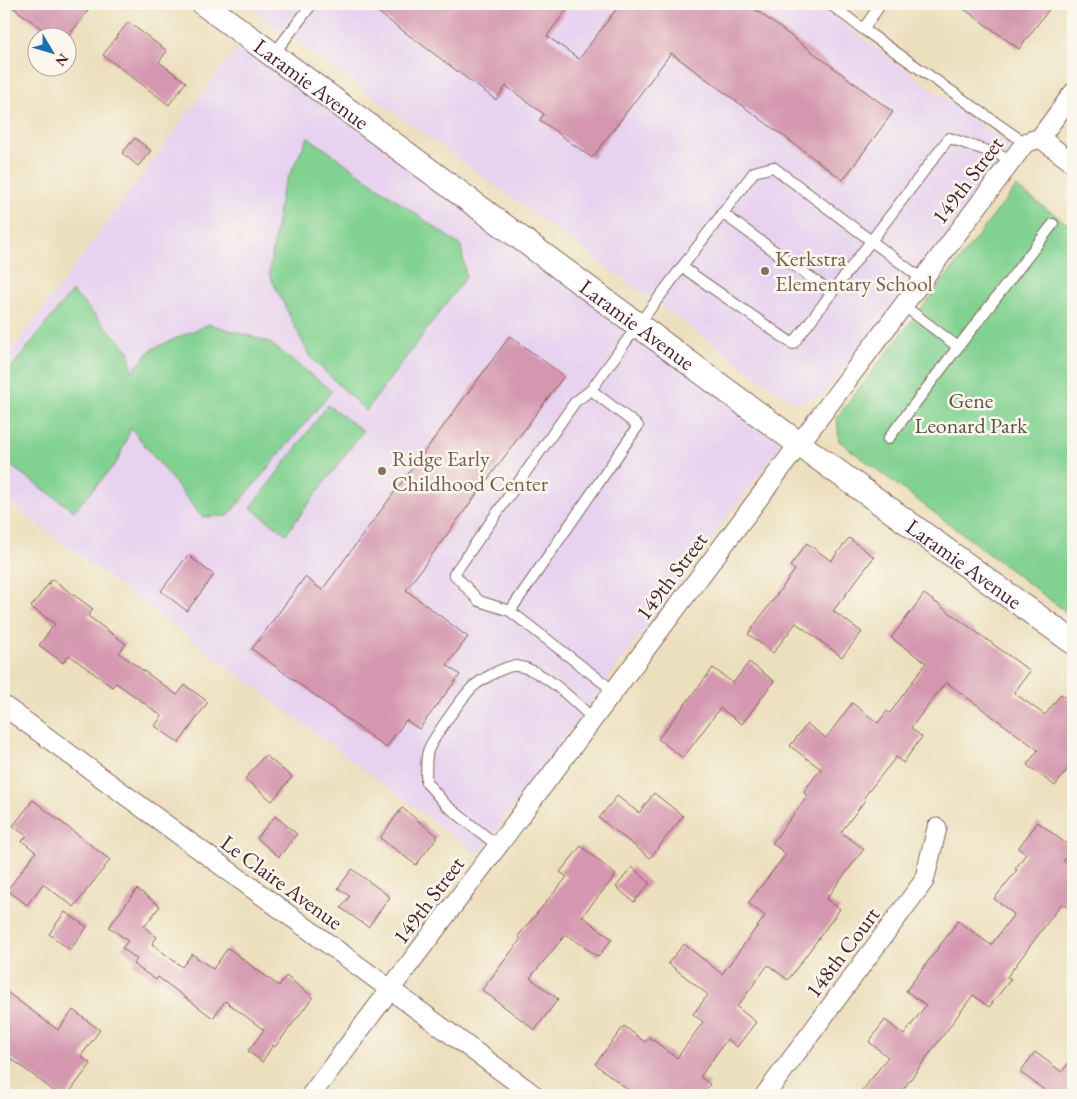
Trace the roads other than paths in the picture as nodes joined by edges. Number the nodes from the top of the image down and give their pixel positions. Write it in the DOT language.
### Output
graph roads {
  1 [pos="204,4"];
  2 [pos="312,4"];
  3 [pos="830,4"];
  4 [pos="881,4"];
  5 [pos="863,29"];
  6 [pos="273,54"];
  7 [pos="1073,93"];
  8 [pos="1032,140"];
  9 [pos="1012,159"];
  10 [pos="1073,163"];
  11 [pos="722,213"];
  12 [pos="1053,224"];
  13 [pos="872,240"];
  14 [pos="682,267"];
  15 [pos="922,279"];
  16 [pos="832,293"];
  17 [pos="903,305"];
  18 [pos="638,325"];
  19 [pos="958,347"];
  20 [pos="591,390"];
  21 [pos="888,439"];
  22 [pos="799,444"];
  23 [pos="510,611"];
  24 [pos="1073,642"];
  25 [pos="614,690"];
  26 [pos="4,706"];
  27 [pos="593,719"];
  28 [pos="937,828"];
  29 [pos="498,846"];
  30 [pos="390,990"];
  31 [pos="311,1095"];
  32 [pos="534,1095"];
  33 [pos="765,1095"];
  1 -- 6 [label="street, Laramie Avenue"];
  2 -- 6 [label="lane"];
  3 -- 5 [label="lane"];
  4 -- 5 [label="lane"];
  5 -- 8 [label="lane"];
  6 -- 18 [label="street, Laramie Avenue"];
  7 -- 8 [label="street, 149th Street"];
  8 -- 9 [label="street, 149th Street"];
  8 -- 10 [label="street"];
  9 -- 13 [label="lane"];
  9 -- 15 [label="street, 149th Street"];
  11 -- 13 [label="lane"];
  11 -- 14 [label="lane"];
  11 -- 16 [label="lane"];
  12 -- 19 [label="lane"];
  13 -- 15 [label="lane"];
  13 -- 16 [label="lane"];
  14 -- 16 [label="lane"];
  14 -- 18 [label="lane"];
  15 -- 17 [label="street, 149th Street"];
  17 -- 19 [label="lane"];
  17 -- 22 [label="street, 149th Street"];
  18 -- 20 [label="lane"];
  18 -- 22 [label="street, Laramie Avenue"];
  19 -- 21 [label="lane"];
  20 -- 23 [label="lane"];
  20 -- 23 [label="lane"];
  22 -- 24 [label="street, Laramie Avenue"];
  22 -- 25 [label="street, 149th Street"];
  23 -- 25 [label="lane"];
  25 -- 27 [label="street, 149th Street"];
  26 -- 30 [label="street, Le Claire Avenue"];
  27 -- 29 [label="street, 149th Street"];
  27 -- 29 [label="lane"];
  28 -- 33 [label="street, 148th Court"];
  29 -- 30 [label="street, 149th Street"];
  30 -- 31 [label="street, 149th Street"];
  30 -- 32 [label="street, Le Claire Avenue"];
}
